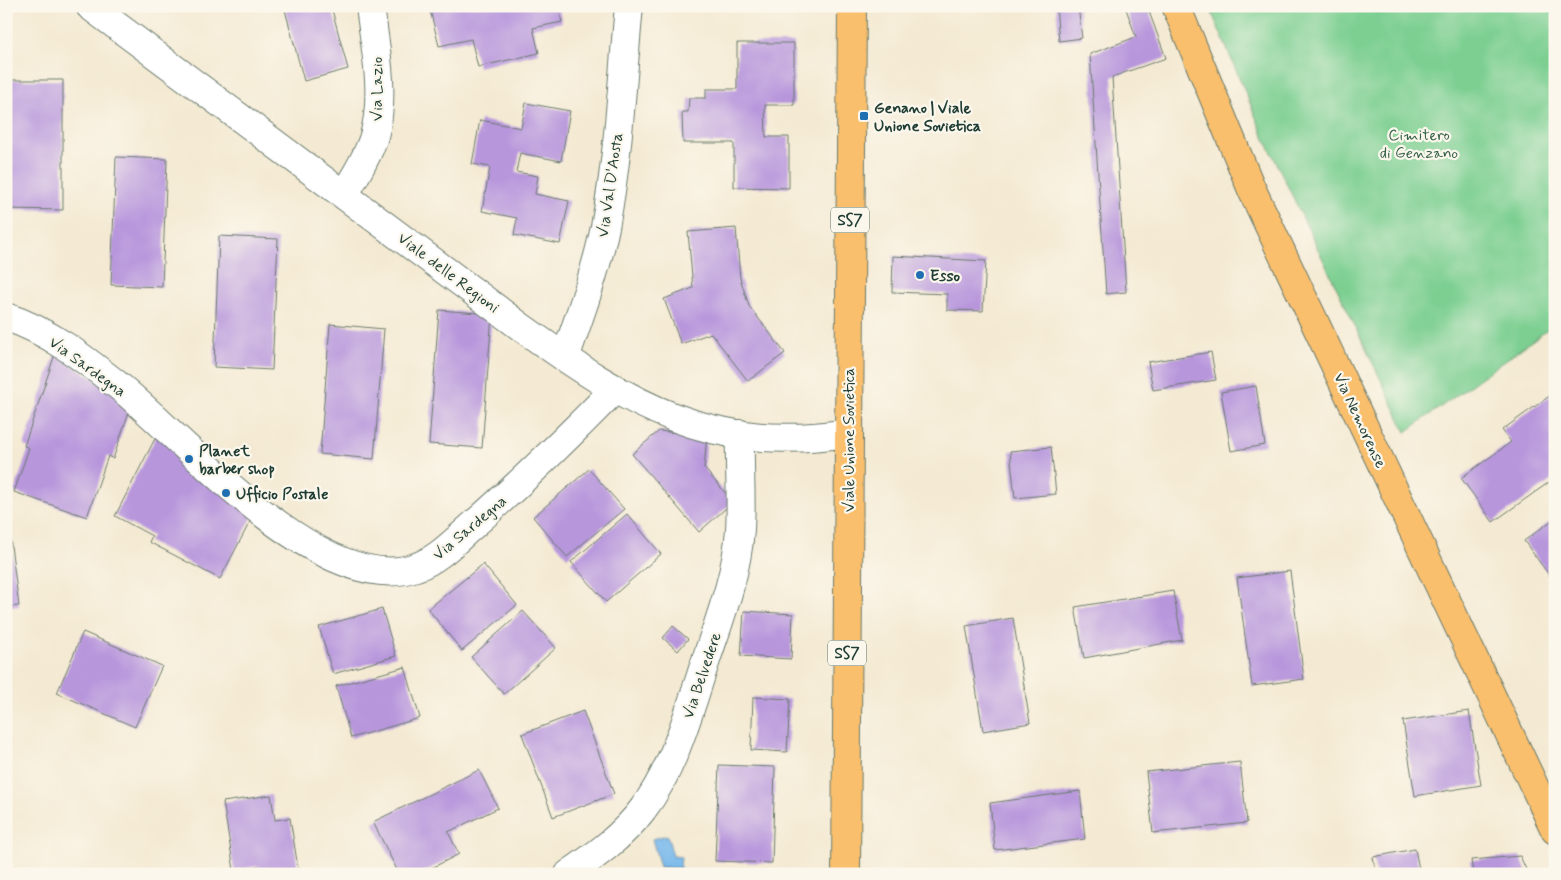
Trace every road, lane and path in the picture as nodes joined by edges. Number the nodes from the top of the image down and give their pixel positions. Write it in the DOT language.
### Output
graph roads {
  1 [pos="90,6"];
  2 [pos="370,6"];
  3 [pos="628,6"];
  4 [pos="852,6"];
  5 [pos="1176,6"];
  6 [pos="345,194"];
  7 [pos="6,317"];
  8 [pos="566,358"];
  9 [pos="615,389"];
  10 [pos="848,433"];
  11 [pos="740,434"];
  12 [pos="1555,830"];
  13 [pos="569,874"];
  14 [pos="846,874"];
  1 -- 6 [label="street, Viale delle Regioni"];
  2 -- 6 [label="street, Via Lazio"];
  3 -- 8 [label="street, Via Val D'Aosta"];
  4 -- 10 [label="main road, Viale Unione Sovietica / SS7"];
  5 -- 12 [label="main road, Via Nemorense"];
  6 -- 8 [label="street, Viale delle Regioni"];
  7 -- 9 [label="street, Via Sardegna"];
  8 -- 9 [label="street, Viale delle Regioni"];
  9 -- 11 [label="street, Viale delle Regioni"];
  10 -- 11 [label="street, Viale delle Regioni"];
  10 -- 14 [label="main road, Viale Unione Sovietica / SS7"];
  11 -- 13 [label="street, Via Belvedere"];
}
